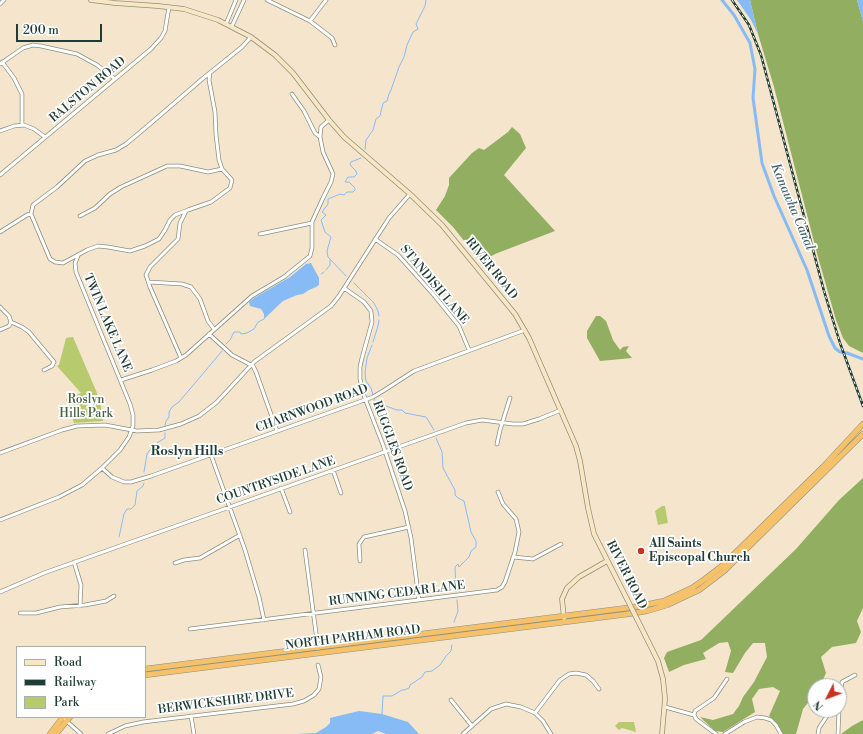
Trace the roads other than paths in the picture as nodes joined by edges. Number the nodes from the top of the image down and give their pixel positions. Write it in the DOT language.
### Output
graph roads {
  1 [pos="4,0"];
  2 [pos="90,0"];
  3 [pos="236,0"];
  4 [pos="244,0"];
  5 [pos="267,0"];
  6 [pos="326,0"];
  7 [pos="0,4"];
  8 [pos="169,7"];
  9 [pos="310,21"];
  10 [pos="226,24"];
  11 [pos="232,26"];
  12 [pos="251,37"];
  13 [pos="335,45"];
  14 [pos="1,63"];
  15 [pos="210,74"];
  16 [pos="115,79"];
  17 [pos="292,94"];
  18 [pos="329,120"];
  19 [pos="22,124"];
  20 [pos="0,131"];
  21 [pos="45,137"];
  22 [pos="320,137"];
  23 [pos="222,169"];
  24 [pos="0,174"];
  25 [pos="410,194"];
  26 [pos="188,210"];
  27 [pos="31,214"];
  28 [pos="80,216"];
  29 [pos="312,223"];
  30 [pos="0,232"];
  31 [pos="260,234"];
  32 [pos="376,239"];
  33 [pos="78,256"];
  34 [pos="149,282"];
  35 [pos="344,288"];
  36 [pos="0,307"];
  37 [pos="12,322"];
  38 [pos="214,329"];
  39 [pos="0,330"];
  40 [pos="525,330"];
  41 [pos="209,334"];
  42 [pos="469,350"];
  43 [pos="181,358"];
  44 [pos="251,365"];
  45 [pos="44,370"];
  46 [pos="121,380"];
  47 [pos="510,398"];
  48 [pos="366,399"];
  49 [pos="561,410"];
  50 [pos="502,423"];
  51 [pos="863,424"];
  52 [pos="132,430"];
  53 [pos="277,431"];
  54 [pos="863,434"];
  55 [pos="497,444"];
  56 [pos="385,451"];
  57 [pos="0,453"];
  58 [pos="211,454"];
  59 [pos="833,460"];
  60 [pos="102,468"];
  61 [pos="333,470"];
  62 [pos="281,488"];
  63 [pos="498,492"];
  64 [pos="341,493"];
  65 [pos="230,506"];
  66 [pos="290,512"];
  67 [pos="0,520"];
  68 [pos="409,527"];
  69 [pos="240,535"];
  70 [pos="561,544"];
  71 [pos="305,550"];
  72 [pos="513,557"];
  73 [pos="360,561"];
  74 [pos="607,561"];
  75 [pos="74,562"];
  76 [pos="175,563"];
  77 [pos="0,592"];
  78 [pos="114,596"];
  79 [pos="419,600"];
  80 [pos="80,606"];
  81 [pos="20,613"];
  82 [pos="314,614"];
  83 [pos="564,619"];
  84 [pos="264,620"];
  85 [pos="190,629"];
  86 [pos="318,650"];
  87 [pos="318,665"];
  88 [pos="146,669"];
  89 [pos="146,675"];
  90 [pos="855,675"];
  91 [pos="727,679"];
  92 [pos="847,679"];
  93 [pos="599,689"];
  94 [pos="451,700"];
  95 [pos="665,707"];
  96 [pos="535,713"];
  97 [pos="694,715"];
  98 [pos="191,716"];
  99 [pos="65,718"];
  100 [pos="826,718"];
  101 [pos="839,718"];
  102 [pos="472,726"];
  103 [pos="50,734"];
  104 [pos="56,734"];
  105 [pos="81,734"];
  106 [pos="108,734"];
  107 [pos="194,734"];
  108 [pos="463,734"];
  109 [pos="551,734"];
  110 [pos="662,734"];
  111 [pos="716,734"];
  112 [pos="726,734"];
  113 [pos="781,734"];
  114 [pos="818,734"];
  115 [pos="838,734"];
  1 -- 7 [label="street"];
  2 -- 8 [label="main road, RIVER ROAD"];
  3 -- 10 [label="street"];
  4 -- 11 [label="street"];
  5 -- 9 [label="street"];
  6 -- 9 [label="street"];
  8 -- 10 [label="main road, RIVER ROAD"];
  8 -- 16 [label="street, RALSTON ROAD"];
  9 -- 13 [label="street"];
  10 -- 11 [label="main road, RIVER ROAD"];
  11 -- 12 [label="main road, RIVER ROAD"];
  12 -- 15 [label="street"];
  12 -- 18 [label="main road, RIVER ROAD"];
  14 -- 16 [label="street"];
  14 -- 19 [label="street"];
  15 -- 23 [label="street"];
  15 -- 27 [label="street"];
  16 -- 21 [label="street, RALSTON ROAD"];
  17 -- 22 [label="street"];
  18 -- 22 [label="street"];
  18 -- 25 [label="main road, RIVER ROAD"];
  19 -- 20 [label="street"];
  19 -- 21 [label="street"];
  21 -- 24 [label="street, RALSTON ROAD"];
  22 -- 29 [label="street, TWIN LAKE LANE"];
  23 -- 26 [label="street"];
  23 -- 28 [label="street"];
  25 -- 32 [label="street"];
  25 -- 40 [label="main road, RIVER ROAD"];
  26 -- 33 [label="street"];
  26 -- 34 [label="street"];
  27 -- 30 [label="street"];
  27 -- 33 [label="street"];
  29 -- 31 [label="street"];
  29 -- 38 [label="street, TWIN LAKE LANE"];
  32 -- 35 [label="street"];
  32 -- 42 [label="street, STANDISH LANE"];
  33 -- 46 [label="street, TWIN LAKE LANE"];
  34 -- 38 [label="street"];
  34 -- 43 [label="street"];
  35 -- 44 [label="street"];
  35 -- 48 [label="street, RUGGLES ROAD"];
  36 -- 37 [label="street"];
  37 -- 39 [label="street"];
  37 -- 45 [label="street"];
  38 -- 41 [label="street, TWIN LAKE LANE"];
  40 -- 42 [label="street, CHARNWOOD ROAD"];
  40 -- 49 [label="main road, RIVER ROAD"];
  41 -- 43 [label="street, TWIN LAKE LANE"];
  41 -- 44 [label="street"];
  42 -- 48 [label="street, CHARNWOOD ROAD"];
  43 -- 46 [label="street, TWIN LAKE LANE"];
  44 -- 52 [label="street"];
  44 -- 53 [label="street"];
  46 -- 52 [label="street"];
  47 -- 50 [label="street"];
  48 -- 53 [label="street, CHARNWOOD ROAD"];
  48 -- 56 [label="street, RUGGLES ROAD"];
  49 -- 50 [label="street, COUNTRYSIDE LANE"];
  49 -- 74 [label="main road, RIVER ROAD"];
  50 -- 55 [label="street"];
  50 -- 56 [label="street, COUNTRYSIDE LANE"];
  51 -- 59 [label="highway"];
  52 -- 57 [label="street"];
  52 -- 60 [label="street"];
  53 -- 58 [label="street, CHARNWOOD ROAD"];
  54 -- 59 [label="highway"];
  56 -- 61 [label="street, COUNTRYSIDE LANE"];
  56 -- 68 [label="street, RUGGLES ROAD"];
  58 -- 60 [label="street, CHARNWOOD ROAD"];
  58 -- 65 [label="street"];
  59 -- 83 [label="highway, NORTH PARHAM ROAD"];
  60 -- 67 [label="street"];
  61 -- 62 [label="street, COUNTRYSIDE LANE"];
  61 -- 64 [label="street"];
  62 -- 65 [label="street, COUNTRYSIDE LANE"];
  62 -- 66 [label="street"];
  63 -- 72 [label="street, RUNNING CEDAR LANE"];
  65 -- 69 [label="street"];
  65 -- 75 [label="street, COUNTRYSIDE LANE"];
  68 -- 73 [label="street"];
  68 -- 79 [label="street, RUGGLES ROAD"];
  69 -- 76 [label="street"];
  69 -- 84 [label="street"];
  70 -- 72 [label="street"];
  71 -- 82 [label="street"];
  72 -- 79 [label="street, RUNNING CEDAR LANE"];
  74 -- 83 [label="main road"];
  74 -- 95 [label="main road, RIVER ROAD, bridge"];
  75 -- 77 [label="street, COUNTRYSIDE LANE"];
  75 -- 80 [label="street"];
  78 -- 80 [label="street"];
  79 -- 82 [label="street, RUNNING CEDAR LANE"];
  80 -- 81 [label="street"];
  82 -- 84 [label="street, RUNNING CEDAR LANE"];
  82 -- 86 [label="street"];
  83 -- 86 [label="highway, NORTH PARHAM ROAD"];
  84 -- 85 [label="street, RUNNING CEDAR LANE"];
  86 -- 88 [label="highway, NORTH PARHAM ROAD"];
  86 -- 89 [label="highway, NORTH PARHAM ROAD"];
  87 -- 98 [label="street, BERWICKSHIRE DRIVE"];
  90 -- 92 [label="street"];
  91 -- 97 [label="street"];
  93 -- 96 [label="street"];
  94 -- 102 [label="street"];
  95 -- 97 [label="street"];
  95 -- 110 [label="main road, RIVER ROAD"];
  96 -- 102 [label="street"];
  96 -- 109 [label="street"];
  97 -- 111 [label="street"];
  98 -- 106 [label="street, BERWICKSHIRE DRIVE"];
  98 -- 107 [label="street"];
  99 -- 103 [label="highway"];
  99 -- 104 [label="highway"];
  99 -- 105 [label="street"];
  100 -- 114 [label="street"];
  101 -- 115 [label="street"];
  102 -- 108 [label="street"];
  112 -- 113 [label="street"];
}
